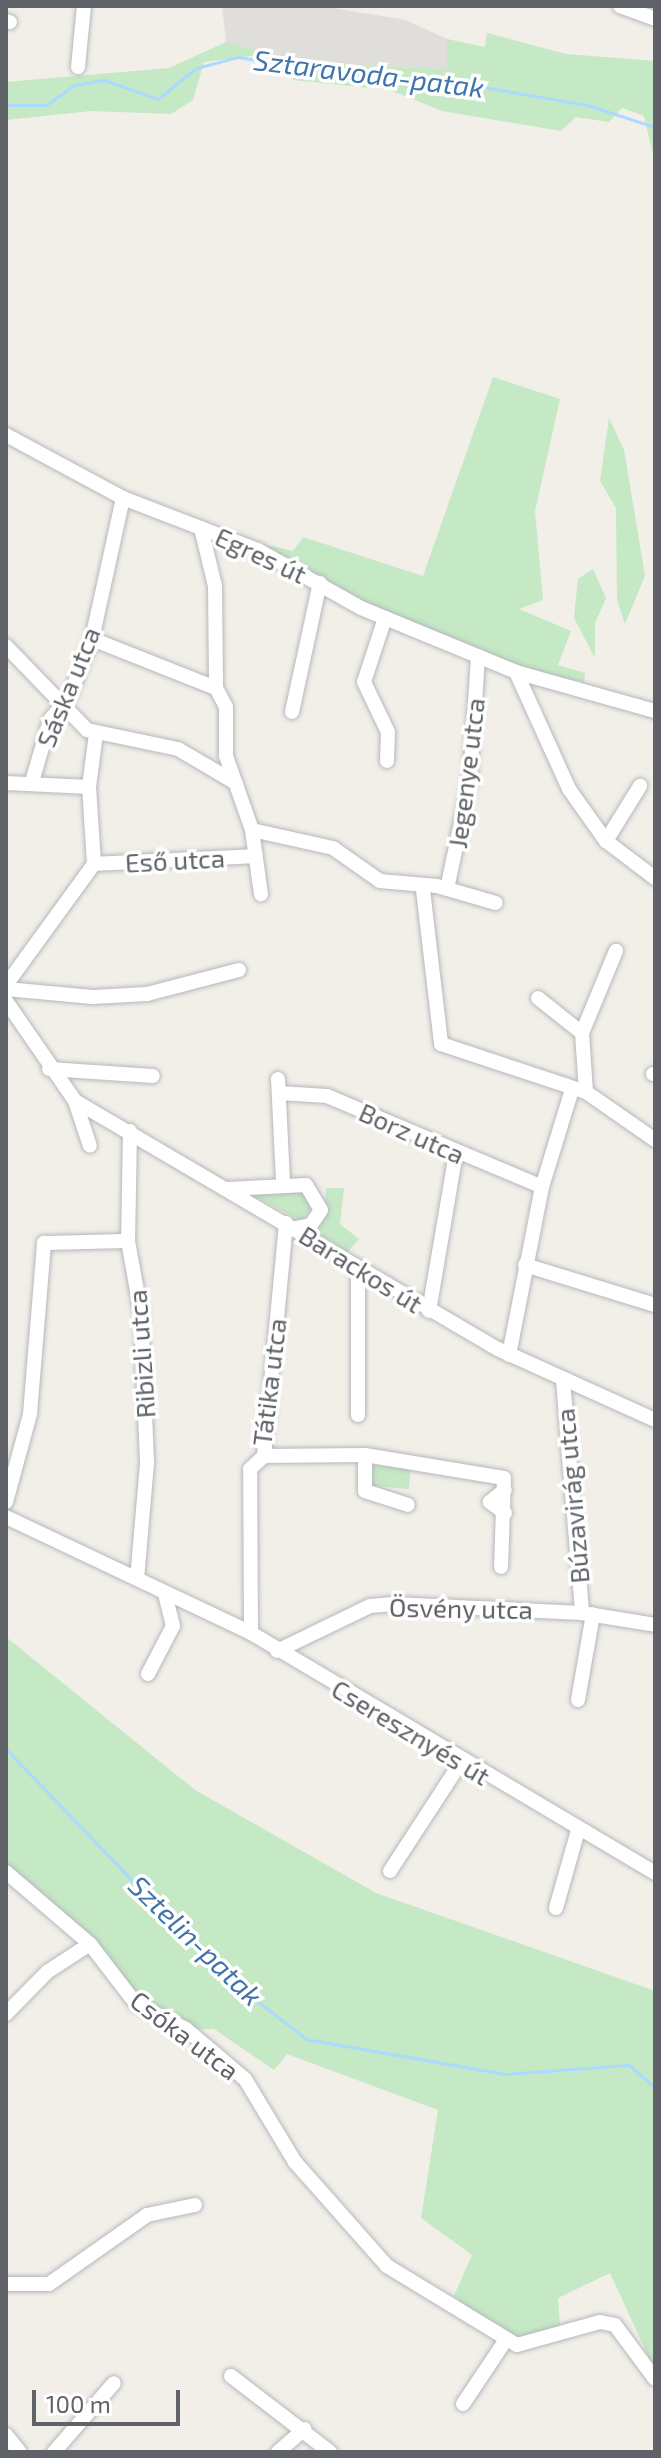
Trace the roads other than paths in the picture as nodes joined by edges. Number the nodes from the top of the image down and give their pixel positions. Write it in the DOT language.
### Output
graph roads {
  1 [pos="84,6"];
  2 [pos="620,6"];
  3 [pos="655,19"];
  4 [pos="78,67"];
  5 [pos="6,435"];
  6 [pos="123,498"];
  7 [pos="201,528"];
  8 [pos="320,583"];
  9 [pos="385,618"];
  10 [pos="92,639"];
  11 [pos="6,646"];
  12 [pos="478,656"];
  13 [pos="516,672"];
  14 [pos="216,688"];
  15 [pos="61,705"];
  16 [pos="655,711"];
  17 [pos="292,712"];
  18 [pos="96,734"];
  19 [pos="387,761"];
  20 [pos="32,782"];
  21 [pos="6,783"];
  22 [pos="237,783"];
  23 [pos="640,786"];
  24 [pos="89,787"];
  25 [pos="252,830"];
  26 [pos="606,841"];
  27 [pos="256,856"];
  28 [pos="94,864"];
  29 [pos="655,878"];
  30 [pos="447,889"];
  31 [pos="423,890"];
  32 [pos="261,894"];
  33 [pos="496,903"];
  34 [pos="616,951"];
  35 [pos="239,970"];
  36 [pos="6,987"];
  37 [pos="538,998"];
  38 [pos="6,1001"];
  39 [pos="582,1033"];
  40 [pos="49,1069"];
  41 [pos="153,1076"];
  42 [pos="579,1093"];
  43 [pos="75,1101"];
  44 [pos="130,1131"];
  45 [pos="655,1140"];
  46 [pos="90,1146"];
  47 [pos="456,1153"];
  48 [pos="283,1183"];
  49 [pos="542,1187"];
  50 [pos="227,1189"];
  51 [pos="290,1226"];
  52 [pos="128,1241"];
  53 [pos="525,1265"];
  54 [pos="358,1268"];
  55 [pos="655,1305"];
  56 [pos="429,1311"];
  57 [pos="509,1355"];
  58 [pos="563,1380"];
  59 [pos="358,1415"];
  60 [pos="655,1420"];
  61 [pos="365,1455"];
  62 [pos="264,1456"];
  63 [pos="6,1502"];
  64 [pos="408,1505"];
  65 [pos="6,1517"];
  66 [pos="501,1567"];
  67 [pos="137,1579"];
  68 [pos="165,1594"];
  69 [pos="587,1613"];
  70 [pos="655,1625"];
  71 [pos="251,1633"];
  72 [pos="277,1651"];
  73 [pos="148,1674"];
  74 [pos="578,1700"];
  75 [pos="461,1762"];
  76 [pos="578,1830"];
  77 [pos="390,1871"];
  78 [pos="6,1872"];
  79 [pos="655,1873"];
  80 [pos="556,1908"];
  81 [pos="90,1944"];
  82 [pos="6,2014"];
  83 [pos="195,2205"];
  84 [pos="6,2284"];
  85 [pos="505,2341"];
  86 [pos="231,2376"];
  87 [pos="655,2379"];
  88 [pos="114,2383"];
  89 [pos="463,2404"];
  90 [pos="304,2429"];
  91 [pos="6,2435"];
  92 [pos="20,2452"];
  93 [pos="54,2452"];
  94 [pos="278,2452"];
  95 [pos="330,2452"];
  1 -- 4 [label="street"];
  2 -- 3 [label="street"];
  5 -- 6 [label="street, Egres út"];
  6 -- 7 [label="street, Egres út"];
  6 -- 10 [label="street, Sáska utca"];
  7 -- 8 [label="street, Egres út"];
  7 -- 14 [label="street"];
  8 -- 9 [label="street, Egres út"];
  8 -- 17 [label="street"];
  9 -- 12 [label="street, Egres út"];
  9 -- 19 [label="street"];
  10 -- 14 [label="street"];
  10 -- 15 [label="street, Sáska utca"];
  11 -- 15 [label="street"];
  12 -- 13 [label="street, Egres út"];
  12 -- 30 [label="street, Jegenye utca"];
  13 -- 16 [label="street, Egres út"];
  13 -- 26 [label="street"];
  14 -- 22 [label="street"];
  15 -- 18 [label="street"];
  15 -- 20 [label="street, Sáska utca"];
  18 -- 22 [label="street"];
  18 -- 24 [label="street"];
  20 -- 21 [label="street"];
  20 -- 24 [label="street"];
  22 -- 25 [label="street"];
  23 -- 26 [label="street"];
  24 -- 28 [label="street"];
  25 -- 27 [label="street"];
  25 -- 31 [label="street"];
  26 -- 29 [label="street"];
  27 -- 28 [label="street, Eső utca"];
  27 -- 32 [label="street"];
  28 -- 36 [label="street"];
  30 -- 31 [label="street"];
  30 -- 33 [label="street"];
  31 -- 42 [label="street"];
  34 -- 39 [label="street"];
  35 -- 36 [label="street"];
  37 -- 39 [label="street"];
  38 -- 40 [label="street, Barackos út"];
  39 -- 42 [label="street"];
  40 -- 41 [label="street"];
  40 -- 43 [label="street, Barackos út"];
  42 -- 45 [label="street"];
  42 -- 49 [label="street"];
  43 -- 44 [label="street, Barackos út"];
  43 -- 46 [label="street, Barackos út"];
  44 -- 50 [label="street, Barackos út"];
  44 -- 52 [label="street, Ribizli utca"];
  47 -- 48 [label="street, Borz utca"];
  47 -- 49 [label="street, Borz utca"];
  47 -- 56 [label="street"];
  48 -- 50 [label="street"];
  48 -- 51 [label="street"];
  49 -- 53 [label="street"];
  50 -- 51 [label="street, Barackos út"];
  51 -- 54 [label="street, Barackos út"];
  51 -- 62 [label="street, Tátika utca"];
  52 -- 63 [label="street"];
  52 -- 67 [label="street, Ribizli utca"];
  53 -- 55 [label="street"];
  53 -- 57 [label="street"];
  54 -- 56 [label="street, Barackos út"];
  54 -- 59 [label="street"];
  56 -- 57 [label="street, Barackos út"];
  57 -- 58 [label="street, Barackos út"];
  58 -- 60 [label="street, Barackos út"];
  58 -- 69 [label="street, Búzavirág utca"];
  61 -- 62 [label="street"];
  61 -- 64 [label="street"];
  61 -- 66 [label="street"];
  62 -- 71 [label="street, Tátika utca"];
  65 -- 67 [label="street, Cseresznyés út"];
  67 -- 68 [label="street, Cseresznyés út"];
  68 -- 71 [label="street, Cseresznyés út"];
  68 -- 73 [label="street"];
  69 -- 70 [label="street, Ösvény utca"];
  69 -- 72 [label="street, Ösvény utca"];
  69 -- 74 [label="street, Búzavirág utca"];
  71 -- 72 [label="street, Cseresznyés út"];
  72 -- 75 [label="street, Cseresznyés út"];
  75 -- 76 [label="street, Cseresznyés út"];
  75 -- 77 [label="street"];
  76 -- 79 [label="street, Cseresznyés út"];
  76 -- 80 [label="street"];
  78 -- 81 [label="street, Csóka utca"];
  81 -- 82 [label="street"];
  81 -- 85 [label="street, Csóka utca"];
  83 -- 84 [label="street"];
  85 -- 87 [label="street"];
  85 -- 89 [label="street"];
  86 -- 90 [label="street"];
  88 -- 93 [label="street"];
  90 -- 94 [label="street"];
  90 -- 95 [label="street"];
  91 -- 92 [label="street"];
}
